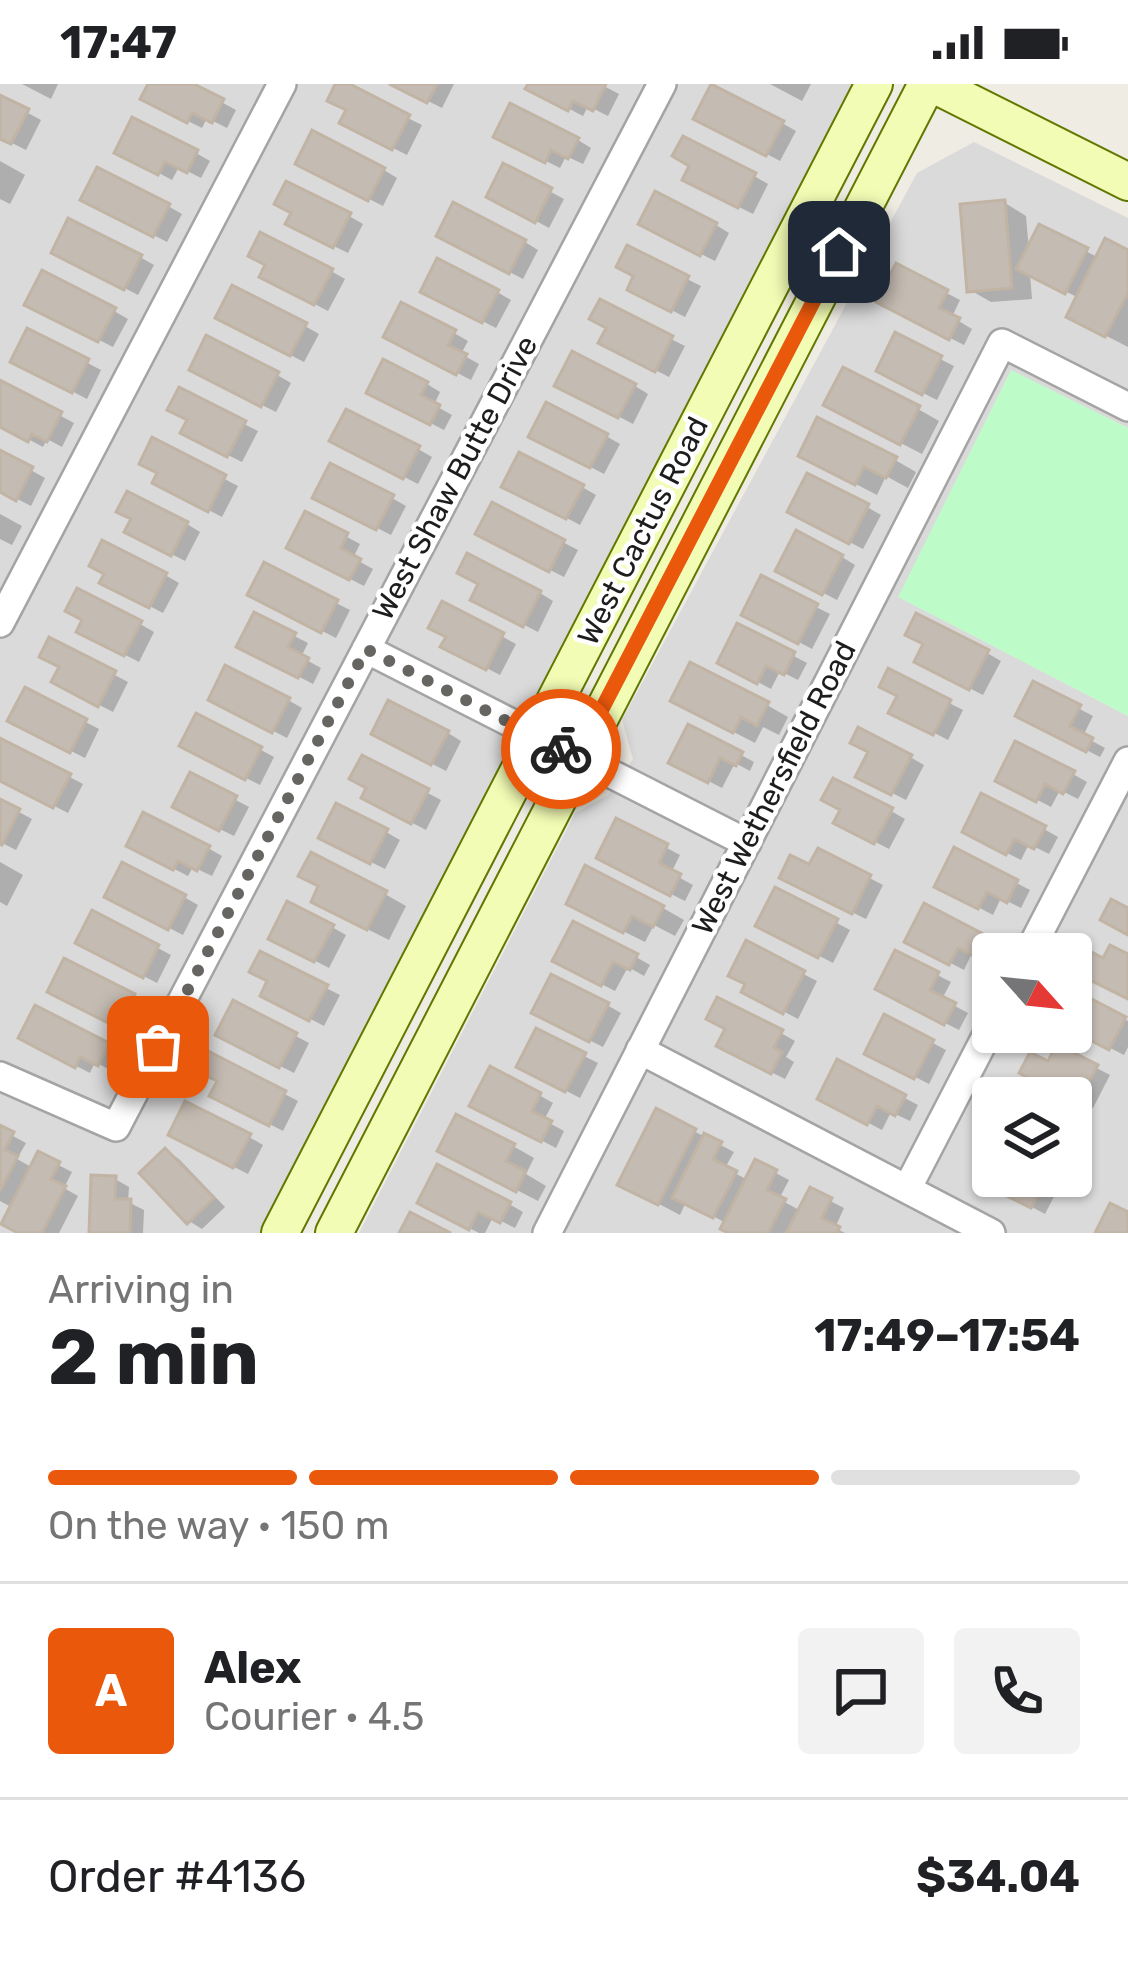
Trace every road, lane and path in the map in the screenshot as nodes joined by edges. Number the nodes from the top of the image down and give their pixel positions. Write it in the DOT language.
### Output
graph roads {
  1 [pos="282,84"];
  2 [pos="662,84"];
  3 [pos="874,84"];
  4 [pos="930,84"];
  5 [pos="1128,182"];
  6 [pos="1128,407"];
  7 [pos="0,623"];
  8 [pos="366,649"];
  9 [pos="537,736"];
  10 [pos="577,757"];
  11 [pos="1128,761"];
  12 [pos="747,843"];
  13 [pos="1039,933"];
  14 [pos="640,1051"];
  15 [pos="977,1053"];
  16 [pos="0,1076"];
  17 [pos="907,1189"];
  18 [pos="280,1233"];
  19 [pos="334,1233"];
  20 [pos="547,1233"];
  21 [pos="991,1233"];
  1 -- 7 [label="street"];
  2 -- 8 [label="street, West Shaw Butte Drive"];
  3 -- 9 [label="street, West Cactus Road"];
  4 -- 5 [label="street"];
  4 -- 10 [label="street, West Cactus Road"];
  6 -- 12 [label="street, West Wethersfield Road"];
  8 -- 9 [label="street"];
  8 -- 16 [label="street, West Shaw Butte Drive"];
  9 -- 10 [label="street"];
  9 -- 18 [label="street, West Cactus Road"];
  10 -- 12 [label="street"];
  10 -- 19 [label="street, West Cactus Road"];
  11 -- 13 [label="street"];
  12 -- 14 [label="street, West Wethersfield Road"];
  14 -- 17 [label="street"];
  14 -- 20 [label="street, West Wethersfield Road"];
  15 -- 17 [label="street"];
  17 -- 21 [label="street"];
}
